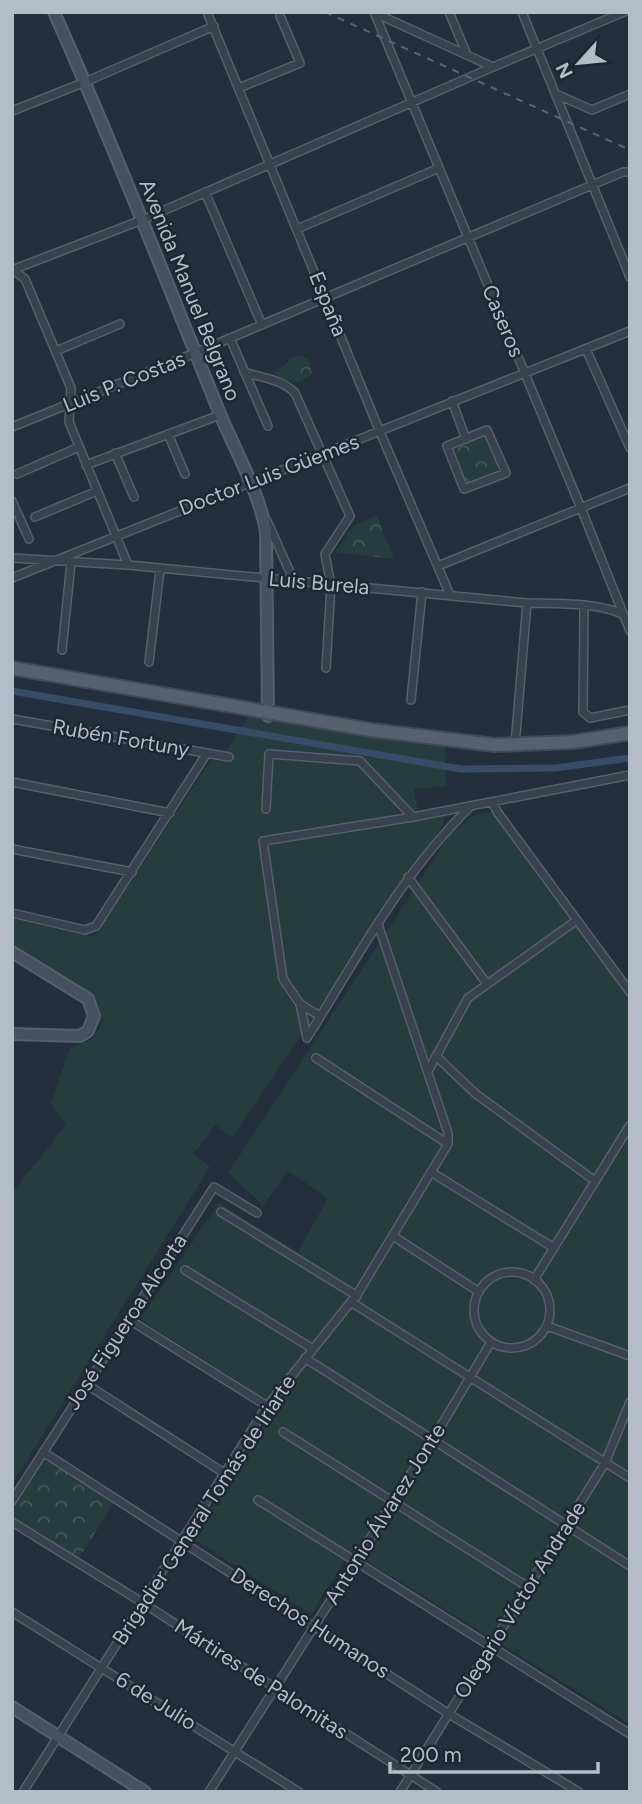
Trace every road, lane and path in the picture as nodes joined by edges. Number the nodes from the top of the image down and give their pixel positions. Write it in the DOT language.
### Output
graph roads {
  1 [pos="54,12"];
  2 [pos="207,12"];
  3 [pos="374,12"];
  4 [pos="449,12"];
  5 [pos="522,12"];
  6 [pos="624,12"];
  7 [pos="280,16"];
  8 [pos="214,26"];
  9 [pos="537,48"];
  10 [pos="467,55"];
  11 [pos="493,66"];
  12 [pos="85,82"];
  13 [pos="239,88"];
  14 [pos="556,93"];
  15 [pos="630,94"];
  16 [pos="412,103"];
  17 [pos="13,108"];
  18 [pos="271,165"];
  19 [pos="439,168"];
  20 [pos="626,172"];
  21 [pos="593,186"];
  22 [pos="205,192"];
  23 [pos="142,220"];
  24 [pos="297,229"];
  25 [pos="468,239"];
  26 [pos="13,269"];
  27 [pos="630,277"];
  28 [pos="326,298"];
  29 [pos="120,324"];
  30 [pos="262,325"];
  31 [pos="630,331"];
  32 [pos="230,338"];
  33 [pos="586,349"];
  34 [pos="55,351"];
  35 [pos="195,353"];
  36 [pos="244,372"];
  37 [pos="525,372"];
  38 [pos="452,401"];
  39 [pos="70,404"];
  40 [pos="220,415"];
  41 [pos="268,426"];
  42 [pos="12,427"];
  43 [pos="380,432"];
  44 [pos="168,434"];
  45 [pos="466,439"];
  46 [pos="79,447"];
  47 [pos="630,448"];
  48 [pos="115,453"];
  49 [pos="323,455"];
  50 [pos="86,465"];
  51 [pos="16,474"];
  52 [pos="185,474"];
  53 [pos="249,482"];
  54 [pos="630,488"];
  55 [pos="97,491"];
  56 [pos="134,497"];
  57 [pos="12,500"];
  58 [pos="581,508"];
  59 [pos="264,513"];
  60 [pos="35,517"];
  61 [pos="116,536"];
  62 [pos="29,539"];
  63 [pos="12,558"];
  64 [pos="50,562"];
  65 [pos="71,563"];
  66 [pos="128,565"];
  67 [pos="438,566"];
  68 [pos="160,569"];
  69 [pos="12,578"];
  70 [pos="266,578"];
  71 [pos="294,581"];
  72 [pos="331,585"];
  73 [pos="422,592"];
  74 [pos="450,595"];
  75 [pos="527,603"];
  76 [pos="583,607"];
  77 [pos="627,617"];
  78 [pos="630,631"];
  79 [pos="62,650"];
  80 [pos="149,662"];
  81 [pos="12,668"];
  82 [pos="326,668"];
  83 [pos="12,674"];
  84 [pos="411,699"];
  85 [pos="630,710"];
  86 [pos="268,715"];
  87 [pos="12,719"];
  88 [pos="630,735"];
  89 [pos="515,746"];
  90 [pos="207,754"];
  91 [pos="229,757"];
  92 [pos="630,775"];
  93 [pos="12,782"];
  94 [pos="492,802"];
  95 [pos="470,806"];
  96 [pos="266,809"];
  97 [pos="170,813"];
  98 [pos="413,817"];
  99 [pos="12,849"];
  100 [pos="132,872"];
  101 [pos="408,877"];
  102 [pos="12,913"];
  103 [pos="577,920"];
  104 [pos="378,924"];
  105 [pos="12,951"];
  106 [pos="487,984"];
  107 [pos="630,992"];
  108 [pos="300,1004"];
  109 [pos="320,1016"];
  110 [pos="12,1034"];
  111 [pos="436,1056"];
  112 [pos="316,1058"];
  113 [pos="428,1071"];
  114 [pos="630,1125"];
  115 [pos="448,1144"];
  116 [pos="431,1171"];
  117 [pos="595,1181"];
  118 [pos="221,1212"];
  119 [pos="257,1213"];
  120 [pos="393,1236"];
  121 [pos="554,1248"];
  122 [pos="185,1270"];
  123 [pos="534,1280"];
  124 [pos="479,1292"];
  125 [pos="354,1299"];
  126 [pos="128,1319"];
  127 [pos="547,1326"];
  128 [pos="491,1342"];
  129 [pos="313,1349"];
  130 [pos="630,1356"];
  131 [pos="305,1358"];
  132 [pos="470,1377"];
  133 [pos="86,1384"];
  134 [pos="630,1402"];
  135 [pos="267,1405"];
  136 [pos="283,1432"];
  137 [pos="432,1439"];
  138 [pos="43,1452"];
  139 [pos="605,1463"];
  140 [pos="224,1474"];
  141 [pos="630,1478"];
  142 [pos="258,1500"];
  143 [pos="12,1501"];
  144 [pos="393,1502"];
  145 [pos="12,1522"];
  146 [pos="566,1525"];
  147 [pos="182,1541"];
  148 [pos="355,1561"];
  149 [pos="630,1566"];
  150 [pos="528,1587"];
  151 [pos="143,1602"];
  152 [pos="12,1612"];
  153 [pos="315,1625"];
  154 [pos="491,1646"];
  155 [pos="102,1667"];
  156 [pos="274,1687"];
  157 [pos="12,1707"];
  158 [pos="449,1714"];
  159 [pos="630,1734"];
  160 [pos="59,1737"];
  161 [pos="235,1751"];
  162 [pos="410,1775"];
  163 [pos="23,1792"];
  164 [pos="145,1792"];
  165 [pos="209,1792"];
  166 [pos="299,1792"];
  167 [pos="400,1792"];
  168 [pos="438,1792"];
  169 [pos="579,1792"];
  1 -- 12 [label="main road, Avenida Manuel Belgrano"];
  2 -- 8 [label="street, España"];
  3 -- 10 [label="street"];
  3 -- 16 [label="street, Caseros"];
  4 -- 10 [label="street"];
  5 -- 9 [label="street"];
  6 -- 9 [label="street"];
  7 -- 13 [label="street"];
  8 -- 12 [label="street"];
  8 -- 13 [label="street, España"];
  9 -- 11 [label="street"];
  9 -- 14 [label="street"];
  10 -- 11 [label="street"];
  11 -- 16 [label="street"];
  12 -- 17 [label="street"];
  12 -- 23 [label="main road, Avenida Manuel Belgrano"];
  13 -- 18 [label="street, España"];
  14 -- 15 [label="street"];
  14 -- 21 [label="street"];
  16 -- 18 [label="street"];
  16 -- 19 [label="street, Caseros"];
  18 -- 22 [label="street"];
  18 -- 24 [label="street, España"];
  19 -- 24 [label="street"];
  19 -- 25 [label="street, Caseros"];
  20 -- 21 [label="street, Luis P. Costas"];
  21 -- 25 [label="street, Luis P. Costas"];
  21 -- 27 [label="street"];
  22 -- 23 [label="street"];
  22 -- 30 [label="street"];
  23 -- 26 [label="street"];
  23 -- 35 [label="main road, Avenida Manuel Belgrano"];
  24 -- 28 [label="street, España"];
  25 -- 28 [label="street, Luis P. Costas"];
  25 -- 37 [label="street, Caseros"];
  26 -- 34 [label="street"];
  28 -- 30 [label="street, Luis P. Costas"];
  28 -- 43 [label="street, España"];
  29 -- 34 [label="street"];
  30 -- 32 [label="street, Luis P. Costas"];
  31 -- 33 [label="street, Doctor Luis Güemes"];
  32 -- 35 [label="street, Luis P. Costas"];
  32 -- 36 [label="street"];
  33 -- 37 [label="street, Doctor Luis Güemes"];
  33 -- 47 [label="street"];
  34 -- 39 [label="street"];
  35 -- 39 [label="street, Luis P. Costas"];
  35 -- 40 [label="main road, Avenida Manuel Belgrano"];
  36 -- 41 [label="street"];
  36 -- 49 [label="street"];
  37 -- 38 [label="street, Doctor Luis Güemes"];
  37 -- 58 [label="street, Caseros"];
  38 -- 43 [label="street, Doctor Luis Güemes"];
  38 -- 45 [label="street"];
  39 -- 42 [label="street, Luis P. Costas"];
  39 -- 46 [label="street"];
  40 -- 44 [label="street"];
  40 -- 53 [label="main road, Avenida Manuel Belgrano"];
  43 -- 49 [label="street, Doctor Luis Güemes"];
  43 -- 67 [label="street, España"];
  44 -- 48 [label="street"];
  44 -- 52 [label="street"];
  45 -- 45 [label="street"];
  46 -- 50 [label="street"];
  46 -- 51 [label="street"];
  48 -- 50 [label="street"];
  48 -- 56 [label="street"];
  49 -- 53 [label="street, Doctor Luis Güemes"];
  49 -- 72 [label="street"];
  50 -- 55 [label="street"];
  53 -- 59 [label="main road, Avenida Manuel Belgrano"];
  53 -- 61 [label="street, Doctor Luis Güemes"];
  54 -- 58 [label="street"];
  55 -- 60 [label="street"];
  55 -- 61 [label="street"];
  57 -- 62 [label="street"];
  58 -- 67 [label="street"];
  58 -- 77 [label="street, Caseros"];
  59 -- 70 [label="main road"];
  59 -- 71 [label="street, Avenida Manuel Belgrano"];
  61 -- 64 [label="street, Doctor Luis Güemes"];
  61 -- 66 [label="street"];
  63 -- 64 [label="street, Luis Burela"];
  64 -- 65 [label="street, Luis Burela"];
  64 -- 69 [label="street, Doctor Luis Güemes"];
  65 -- 66 [label="street, Luis Burela"];
  65 -- 79 [label="street"];
  66 -- 68 [label="street, Luis Burela"];
  67 -- 74 [label="street, España"];
  68 -- 70 [label="street, Luis Burela"];
  68 -- 80 [label="street"];
  70 -- 71 [label="street, Luis Burela"];
  70 -- 86 [label="main road"];
  71 -- 72 [label="street, Luis Burela"];
  72 -- 73 [label="street, Luis Burela"];
  72 -- 82 [label="street"];
  73 -- 74 [label="street, Luis Burela"];
  73 -- 84 [label="street"];
  74 -- 75 [label="street, Luis Burela"];
  75 -- 76 [label="street, Luis Burela"];
  75 -- 89 [label="street"];
  76 -- 77 [label="street, Luis Burela"];
  76 -- 85 [label="street"];
  77 -- 78 [label="street, Caseros"];
  81 -- 86 [label="main road"];
  83 -- 86 [label="main road"];
  86 -- 88 [label="main road"];
  86 -- 89 [label="main road"];
  87 -- 90 [label="street, Rubén Fortuny"];
  88 -- 89 [label="main road"];
  90 -- 91 [label="street, Rubén Fortuny"];
  90 -- 97 [label="street"];
  92 -- 94 [label="street"];
  93 -- 97 [label="street"];
  94 -- 95 [label="street"];
  94 -- 103 [label="street"];
  95 -- 98 [label="street"];
  95 -- 101 [label="street"];
  96 -- 98 [label="street"];
  97 -- 100 [label="street"];
  98 -- 108 [label="street"];
  99 -- 100 [label="street"];
  100 -- 102 [label="street"];
  101 -- 104 [label="street"];
  101 -- 106 [label="street"];
  103 -- 106 [label="street"];
  103 -- 107 [label="street"];
  104 -- 109 [label="street"];
  104 -- 113 [label="street"];
  105 -- 110 [label="main road"];
  106 -- 111 [label="street"];
  108 -- 109 [label="street"];
  108 -- 109 [label="street"];
  111 -- 113 [label="street"];
  111 -- 117 [label="street"];
  112 -- 115 [label="street"];
  113 -- 115 [label="street"];
  114 -- 117 [label="street"];
  115 -- 116 [label="street, Brigadier General Tomás de Iriarte"];
  116 -- 120 [label="street, Brigadier General Tomás de Iriarte"];
  116 -- 121 [label="street"];
  117 -- 121 [label="street"];
  118 -- 125 [label="street"];
  119 -- 126 [label="street, José Figueroa Alcorta"];
  120 -- 124 [label="street"];
  120 -- 125 [label="street, Brigadier General Tomás de Iriarte"];
  121 -- 123 [label="street"];
  122 -- 129 [label="street"];
  123 -- 124 [label="street"];
  123 -- 127 [label="street"];
  124 -- 128 [label="street"];
  125 -- 129 [label="street, Brigadier General Tomás de Iriarte"];
  125 -- 132 [label="street"];
  126 -- 133 [label="street, José Figueroa Alcorta"];
  126 -- 135 [label="street"];
  127 -- 128 [label="street"];
  127 -- 130 [label="street"];
  128 -- 132 [label="street, Antonio Álvarez Jonte"];
  129 -- 131 [label="street, Brigadier General Tomás de Iriarte"];
  131 -- 135 [label="street, Brigadier General Tomás de Iriarte"];
  131 -- 137 [label="street"];
  132 -- 137 [label="street, Antonio Álvarez Jonte"];
  132 -- 139 [label="street"];
  133 -- 138 [label="street, José Figueroa Alcorta"];
  133 -- 140 [label="street"];
  134 -- 139 [label="street, Olegario Víctor Andrade"];
  135 -- 140 [label="street, Brigadier General Tomás de Iriarte"];
  136 -- 144 [label="street"];
  137 -- 144 [label="street, Antonio Álvarez Jonte"];
  137 -- 146 [label="street"];
  138 -- 143 [label="street, José Figueroa Alcorta"];
  138 -- 147 [label="street, Derechos Humanos"];
  139 -- 141 [label="street"];
  139 -- 146 [label="street, Olegario Víctor Andrade"];
  140 -- 147 [label="street, Brigadier General Tomás de Iriarte"];
  142 -- 148 [label="street"];
  144 -- 148 [label="street, Antonio Álvarez Jonte"];
  144 -- 150 [label="street"];
  145 -- 151 [label="street, Mártires de Palomitas"];
  146 -- 149 [label="street"];
  146 -- 150 [label="street, Olegario Víctor Andrade"];
  147 -- 151 [label="street, Brigadier General Tomás de Iriarte"];
  147 -- 153 [label="street, Derechos Humanos"];
  148 -- 153 [label="street, Antonio Álvarez Jonte"];
  148 -- 154 [label="street"];
  150 -- 154 [label="street, Olegario Víctor Andrade"];
  151 -- 155 [label="street, Brigadier General Tomás de Iriarte"];
  151 -- 156 [label="street, Mártires de Palomitas"];
  152 -- 155 [label="street, 6 de Julio"];
  153 -- 156 [label="street, Antonio Álvarez Jonte"];
  153 -- 158 [label="street, Derechos Humanos"];
  154 -- 158 [label="street, Olegario Víctor Andrade"];
  154 -- 159 [label="street"];
  155 -- 160 [label="street, Brigadier General Tomás de Iriarte"];
  155 -- 161 [label="street, 6 de Julio"];
  156 -- 161 [label="street, Antonio Álvarez Jonte"];
  156 -- 162 [label="street, Mártires de Palomitas"];
  157 -- 160 [label="main road"];
  158 -- 162 [label="street, Olegario Víctor Andrade"];
  158 -- 169 [label="street, Derechos Humanos"];
  160 -- 163 [label="street, Brigadier General Tomás de Iriarte"];
  160 -- 164 [label="main road"];
  161 -- 165 [label="street, Antonio Álvarez Jonte"];
  161 -- 166 [label="street, 6 de Julio"];
  162 -- 167 [label="street, Olegario Víctor Andrade"];
  162 -- 168 [label="street, Mártires de Palomitas"];
}
